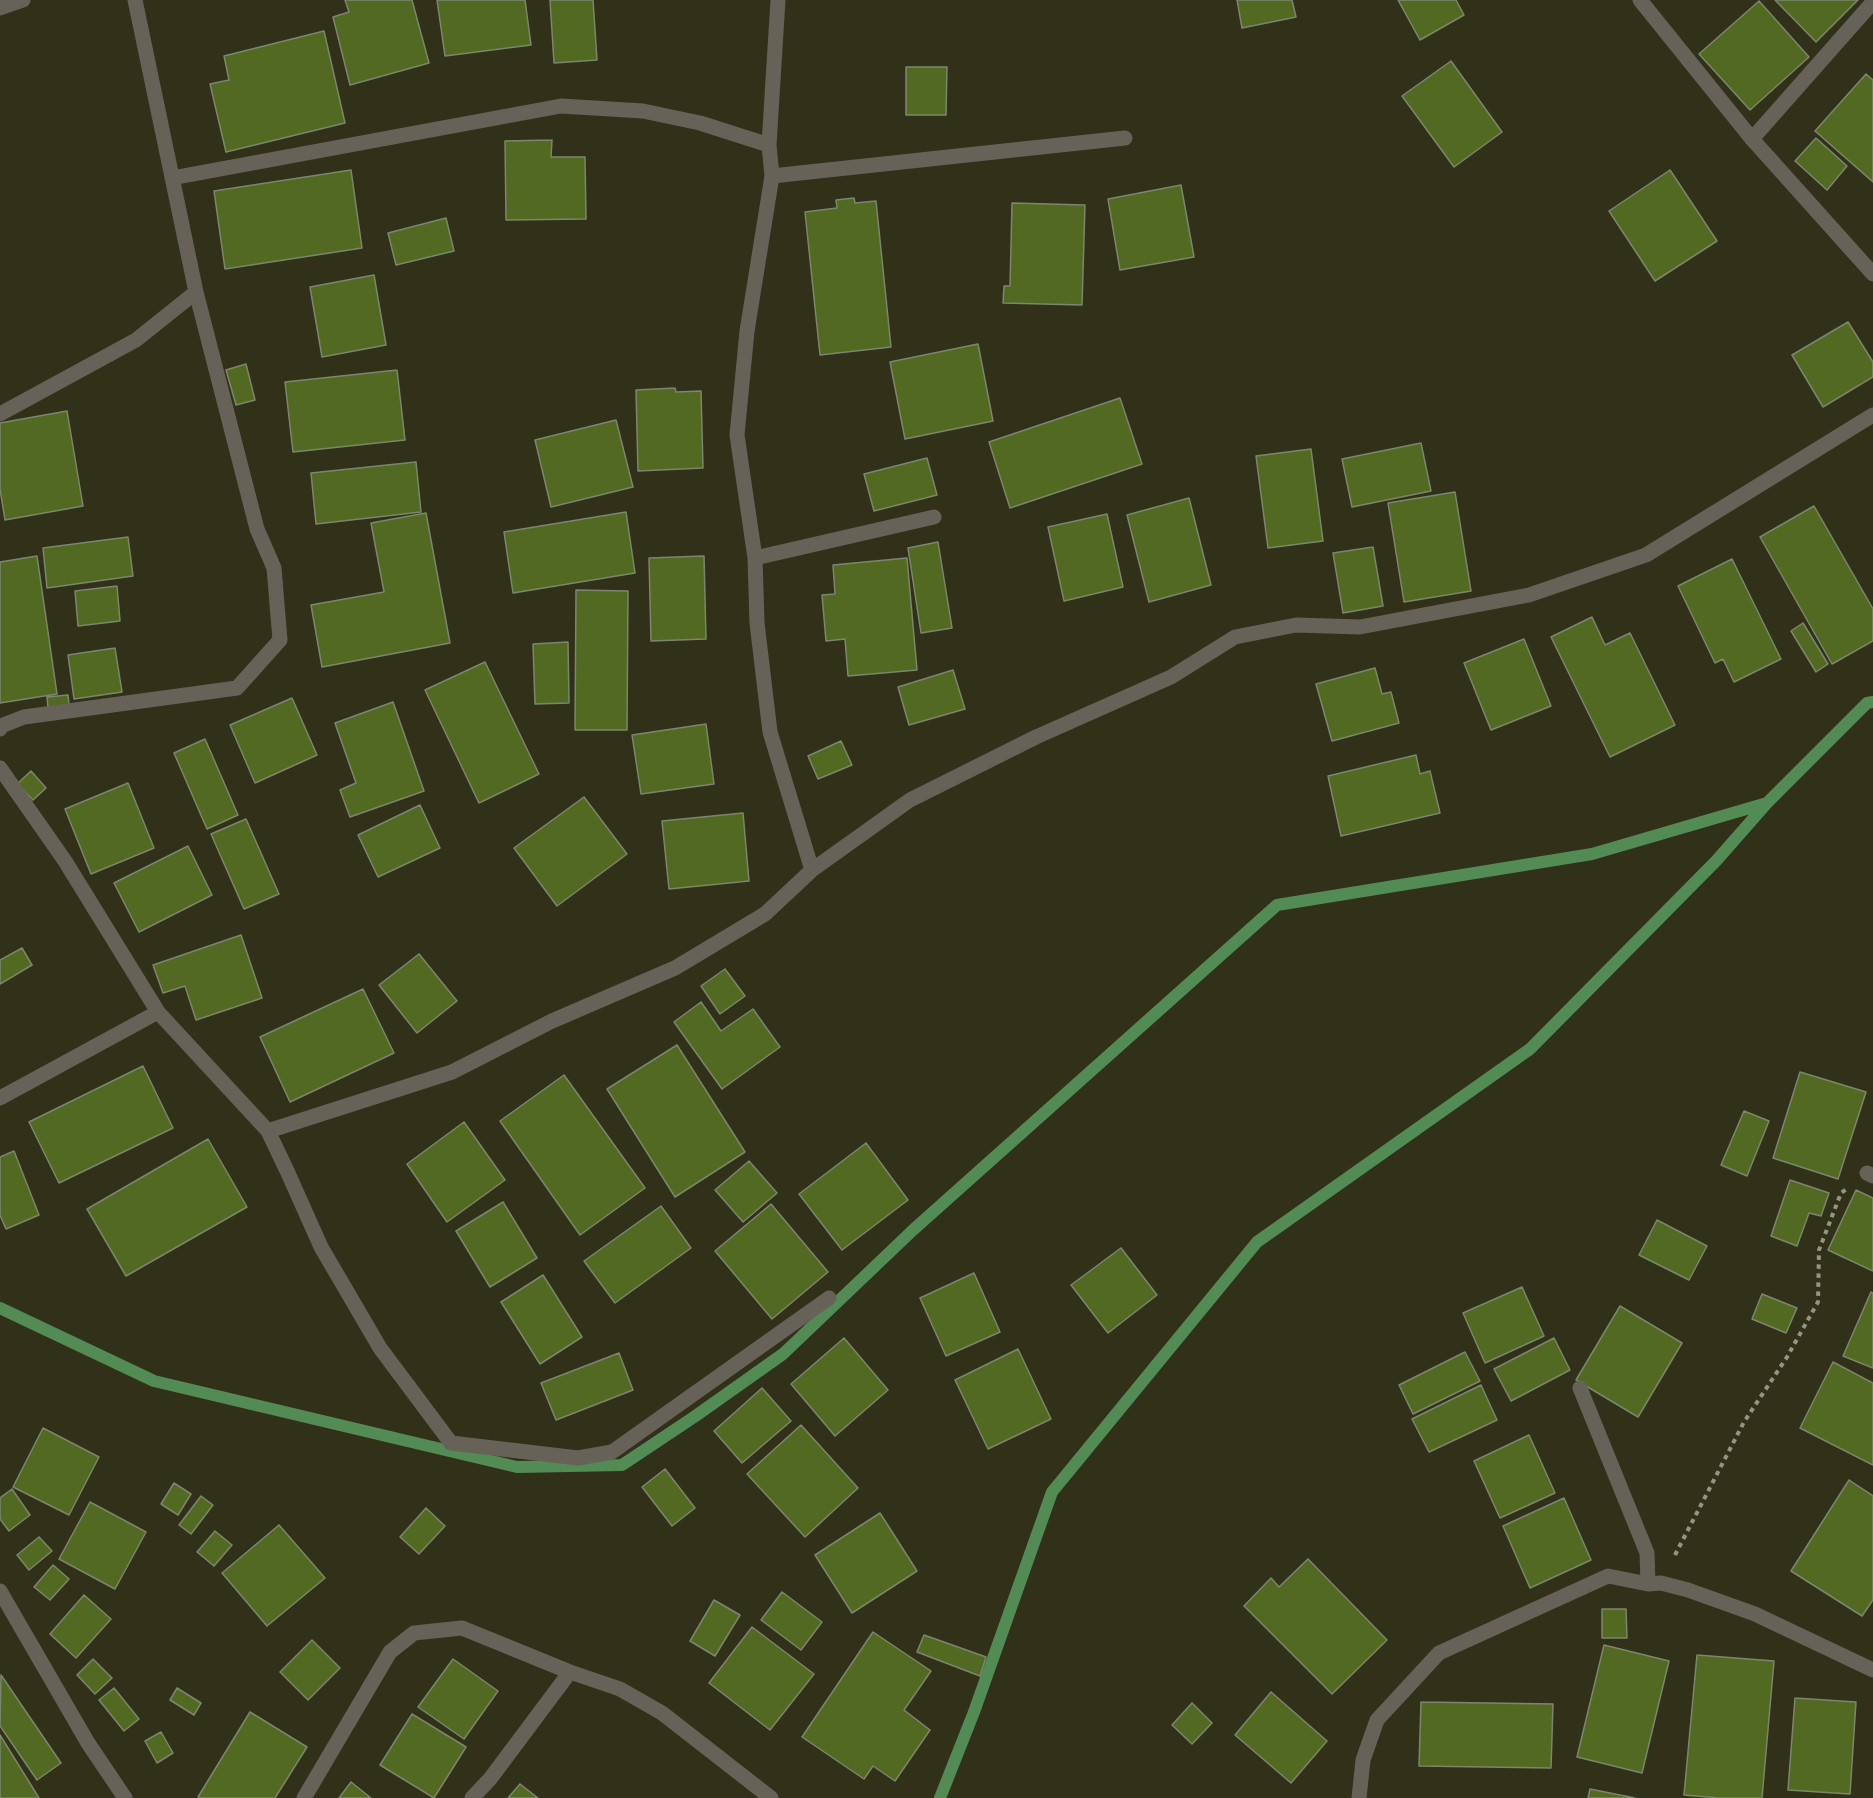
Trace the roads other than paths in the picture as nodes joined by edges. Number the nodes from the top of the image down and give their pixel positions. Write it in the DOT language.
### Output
graph roads {
  1 [pos="23,0"];
  2 [pos="135,0"];
  3 [pos="778,0"];
  4 [pos="1640,0"];
  5 [pos="1873,2"];
  6 [pos="0,8"];
  7 [pos="1125,138"];
  8 [pos="1752,139"];
  9 [pos="769,145"];
  10 [pos="772,176"];
  11 [pos="172,178"];
  12 [pos="1873,274"];
  13 [pos="196,292"];
  14 [pos="0,414"];
  15 [pos="1873,414"];
  16 [pos="934,517"];
  17 [pos="755,558"];
  18 [pos="0,729"];
  19 [pos="0,768"];
  20 [pos="812,870"];
  21 [pos="158,1012"];
  22 [pos="0,1098"];
  23 [pos="268,1131"];
  24 [pos="829,1298"];
  25 [pos="1580,1388"];
  26 [pos="1654,1583"];
  27 [pos="0,1591"];
  28 [pos="1873,1670"];
  29 [pos="570,1672"];
  30 [pos="125,1798"];
  31 [pos="304,1798"];
  32 [pos="472,1798"];
  33 [pos="771,1798"];
  34 [pos="1359,1798"];
  1 -- 6 [label="street"];
  2 -- 11 [label="street"];
  3 -- 9 [label="street"];
  4 -- 8 [label="street"];
  5 -- 8 [label="street"];
  7 -- 10 [label="street"];
  8 -- 12 [label="street"];
  9 -- 10 [label="street"];
  9 -- 11 [label="street"];
  10 -- 17 [label="street"];
  11 -- 13 [label="street"];
  13 -- 14 [label="street"];
  13 -- 18 [label="street"];
  15 -- 20 [label="street"];
  16 -- 17 [label="street"];
  17 -- 20 [label="street"];
  19 -- 21 [label="street"];
  20 -- 23 [label="street"];
  21 -- 22 [label="street"];
  21 -- 23 [label="street"];
  23 -- 24 [label="street"];
  25 -- 26 [label="street"];
  26 -- 28 [label="street"];
  26 -- 34 [label="street"];
  27 -- 30 [label="street"];
  29 -- 31 [label="street"];
  29 -- 32 [label="street"];
  29 -- 33 [label="street"];
}
